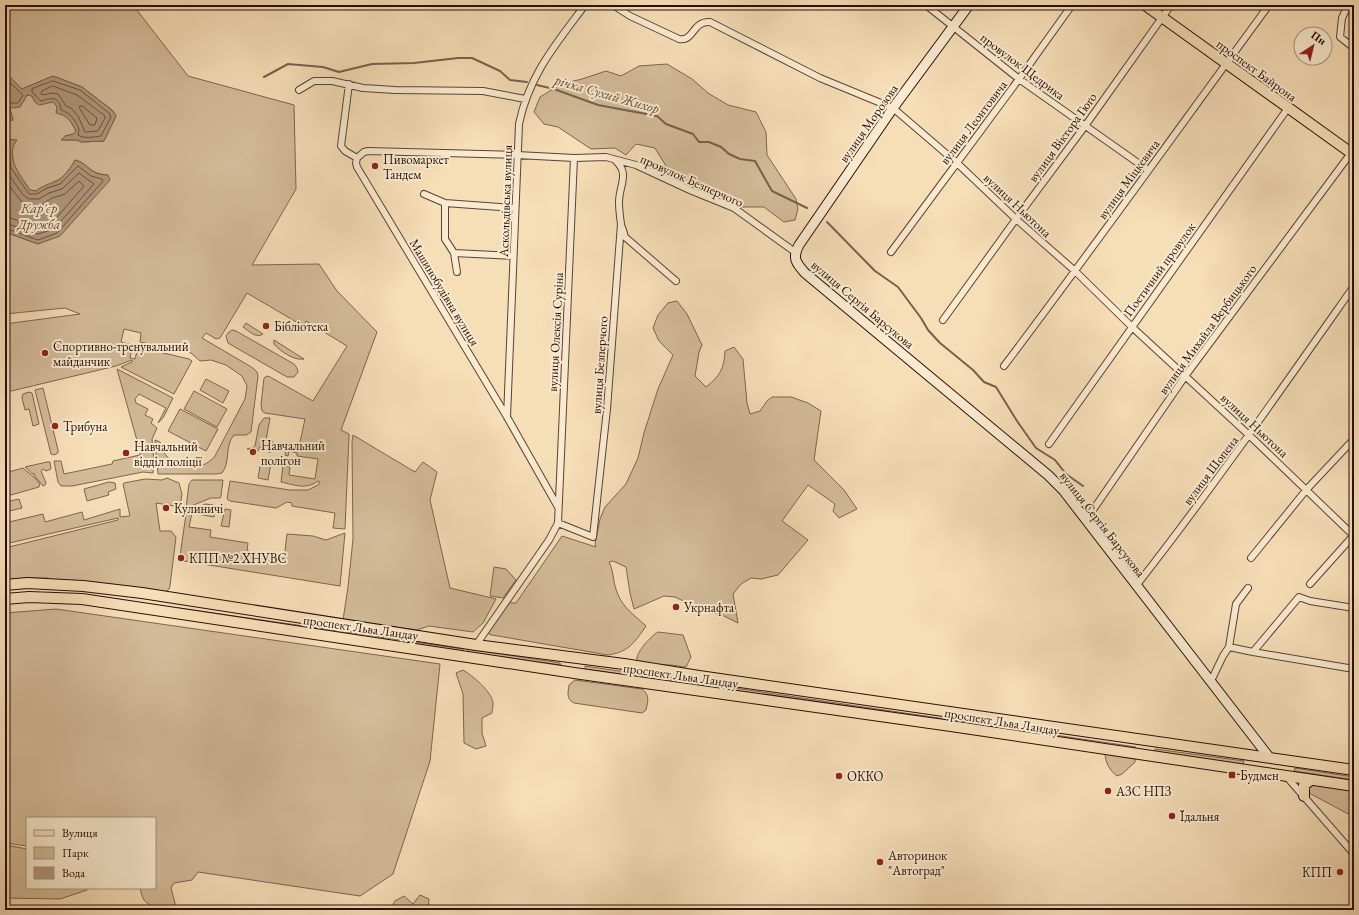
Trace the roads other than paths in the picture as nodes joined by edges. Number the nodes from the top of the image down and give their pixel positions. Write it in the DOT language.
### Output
graph roads {
  1 [pos="585,5"];
  2 [pos="613,5"];
  3 [pos="926,5"];
  4 [pos="969,5"];
  5 [pos="1072,5"];
  6 [pos="1145,5"];
  7 [pos="1171,5"];
  8 [pos="1269,5"];
  9 [pos="1348,5"];
  10 [pos="1162,17"];
  11 [pos="953,26"];
  12 [pos="1354,48"];
  13 [pos="1227,64"];
  14 [pos="1020,79"];
  15 [pos="349,84"];
  16 [pos="299,90"];
  17 [pos="525,99"];
  18 [pos="893,108"];
  19 [pos="1288,108"];
  20 [pos="1085,126"];
  21 [pos="1353,152"];
  22 [pos="517,155"];
  23 [pos="357,158"];
  24 [pos="574,158"];
  25 [pos="616,161"];
  26 [pos="957,163"];
  27 [pos="1148,170"];
  28 [pos="424,194"];
  29 [pos="445,203"];
  30 [pos="515,208"];
  31 [pos="1016,219"];
  32 [pos="621,224"];
  33 [pos="891,252"];
  34 [pos="454,253"];
  35 [pos="795,255"];
  36 [pos="514,256"];
  37 [pos="1075,271"];
  38 [pos="457,272"];
  39 [pos="676,281"];
  40 [pos="1354,286"];
  41 [pos="943,320"];
  42 [pos="1132,327"];
  43 [pos="1004,366"];
  44 [pos="1186,375"];
  45 [pos="507,417"];
  46 [pos="1250,435"];
  47 [pos="1354,439"];
  48 [pos="1049,444"];
  49 [pos="1306,489"];
  50 [pos="558,508"];
  51 [pos="1086,520"];
  52 [pos="558,523"];
  53 [pos="1354,536"];
  54 [pos="1251,558"];
  55 [pos="1310,584"];
  56 [pos="5,585"];
  57 [pos="1136,586"];
  58 [pos="1248,588"];
  59 [pos="5,599"];
  60 [pos="1354,608"];
  61 [pos="476,645"];
  62 [pos="1229,647"];
  63 [pos="1253,652"];
  64 [pos="582,659"];
  65 [pos="1354,668"];
  66 [pos="581,674"];
  67 [pos="1211,681"];
  68 [pos="1150,741"];
  69 [pos="1148,756"];
  70 [pos="1269,757"];
  71 [pos="1354,770"];
  72 [pos="1286,776"];
  73 [pos="1311,780"];
  74 [pos="1354,786"];
  75 [pos="1304,796"];
  76 [pos="1354,854"];
  1 -- 17 [label="street, Аскольдівська вулиця"];
  2 -- 18 [label="street, вулиця Ньютона"];
  3 -- 11 [label="street, провулок Щедрика"];
  4 -- 11 [label="main road, вулиця Морозова"];
  5 -- 14 [label="street, вулиця Леонтовича"];
  6 -- 10 [label="main road, проспект Байрона"];
  7 -- 10 [label="street, вулиця Віктора Гюґо"];
  8 -- 13 [label="street, вулиця Міцкевича"];
  9 -- 12 [label="street"];
  10 -- 13 [label="main road, проспект Байрона"];
  10 -- 20 [label="street, вулиця Віктора Гюґо"];
  11 -- 14 [label="street, провулок Щедрика"];
  11 -- 18 [label="main road, вулиця Морозова"];
  13 -- 19 [label="main road, проспект Байрона"];
  13 -- 27 [label="street, вулиця Міцкевича"];
  14 -- 20 [label="street, провулок Щедрика"];
  14 -- 26 [label="street, вулиця Леонтовича"];
  15 -- 16 [label="street"];
  15 -- 17 [label="street"];
  15 -- 23 [label="street"];
  17 -- 22 [label="street, Аскольдівська вулиця"];
  18 -- 26 [label="street, вулиця Ньютона"];
  18 -- 35 [label="main road, вулиця Морозова"];
  19 -- 21 [label="main road, проспект Байрона"];
  19 -- 42 [label="street, Поетичний провулок"];
  20 -- 27 [label="street, провулок Щедрика"];
  20 -- 31 [label="street, вулиця Віктора Гюґо"];
  21 -- 44 [label="street, вулиця Михайла Вербицького"];
  22 -- 23 [label="street, провулок Безперчого"];
  22 -- 24 [label="street, провулок Безперчого"];
  22 -- 30 [label="street, Аскольдівська вулиця"];
  23 -- 45 [label="street, Машинобудівна вулиця"];
  24 -- 25 [label="street, провулок Безперчого"];
  24 -- 50 [label="street, вулиця Олексія Суріна"];
  25 -- 32 [label="street, вулиця Безперчого"];
  25 -- 35 [label="street, провулок Безперчого"];
  26 -- 31 [label="street, вулиця Ньютона"];
  26 -- 33 [label="street, вулиця Леонтовича"];
  27 -- 37 [label="street, вулиця Міцкевича"];
  28 -- 29 [label="street"];
  29 -- 30 [label="street"];
  29 -- 34 [label="street"];
  30 -- 36 [label="street, Аскольдівська вулиця"];
  31 -- 37 [label="street, вулиця Ньютона"];
  31 -- 41 [label="street, вулиця Віктора Гюґо"];
  32 -- 39 [label="street"];
  32 -- 52 [label="street, вулиця Безперчого"];
  34 -- 36 [label="street"];
  34 -- 38 [label="street"];
  35 -- 51 [label="main road, вулиця Сергія Барсукова"];
  36 -- 45 [label="street, Аскольдівська вулиця"];
  37 -- 42 [label="street, вулиця Ньютона"];
  37 -- 43 [label="street, вулиця Міцкевича"];
  40 -- 46 [label="street, вулиця Шопена"];
  42 -- 44 [label="street, вулиця Ньютона"];
  42 -- 48 [label="street, Поетичний провулок"];
  44 -- 46 [label="street, вулиця Ньютона"];
  44 -- 51 [label="street, вулиця Михайла Вербицького"];
  45 -- 50 [label="street, Машинобудівна вулиця"];
  46 -- 49 [label="street, вулиця Ньютона"];
  46 -- 57 [label="street, вулиця Шопена"];
  47 -- 49 [label="street"];
  49 -- 53 [label="street, вулиця Ньютона"];
  49 -- 54 [label="street"];
  50 -- 52 [label="street, вулиця Олексія Суріна"];
  51 -- 57 [label="main road, вулиця Сергія Барсукова"];
  52 -- 61 [label="street"];
  53 -- 55 [label="street"];
  56 -- 61 [label="main road, проспект Льва Ландау"];
  57 -- 67 [label="main road, вулиця Сергія Барсукова"];
  58 -- 62 [label="street"];
  59 -- 66 [label="main road, проспект Льва Ландау"];
  60 -- 63 [label="street"];
  61 -- 64 [label="main road, проспект Льва Ландау"];
  62 -- 63 [label="street"];
  62 -- 67 [label="street"];
  63 -- 65 [label="street"];
  64 -- 66 [label="main road"];
  64 -- 68 [label="main road, проспект Льва Ландау"];
  66 -- 69 [label="main road, проспект Льва Ландау"];
  67 -- 70 [label="main road, вулиця Сергія Барсукова"];
  68 -- 69 [label="main road"];
  68 -- 70 [label="main road, проспект Льва Ландау"];
  69 -- 72 [label="main road, проспект Льва Ландау"];
  70 -- 71 [label="main road, проспект Льва Ландау"];
  70 -- 72 [label="main road"];
  72 -- 73 [label="main road, проспект Льва Ландау"];
  72 -- 75 [label="street"];
  73 -- 74 [label="main road, проспект Льва Ландау"];
  73 -- 75 [label="main road"];
  75 -- 76 [label="street"];
}
